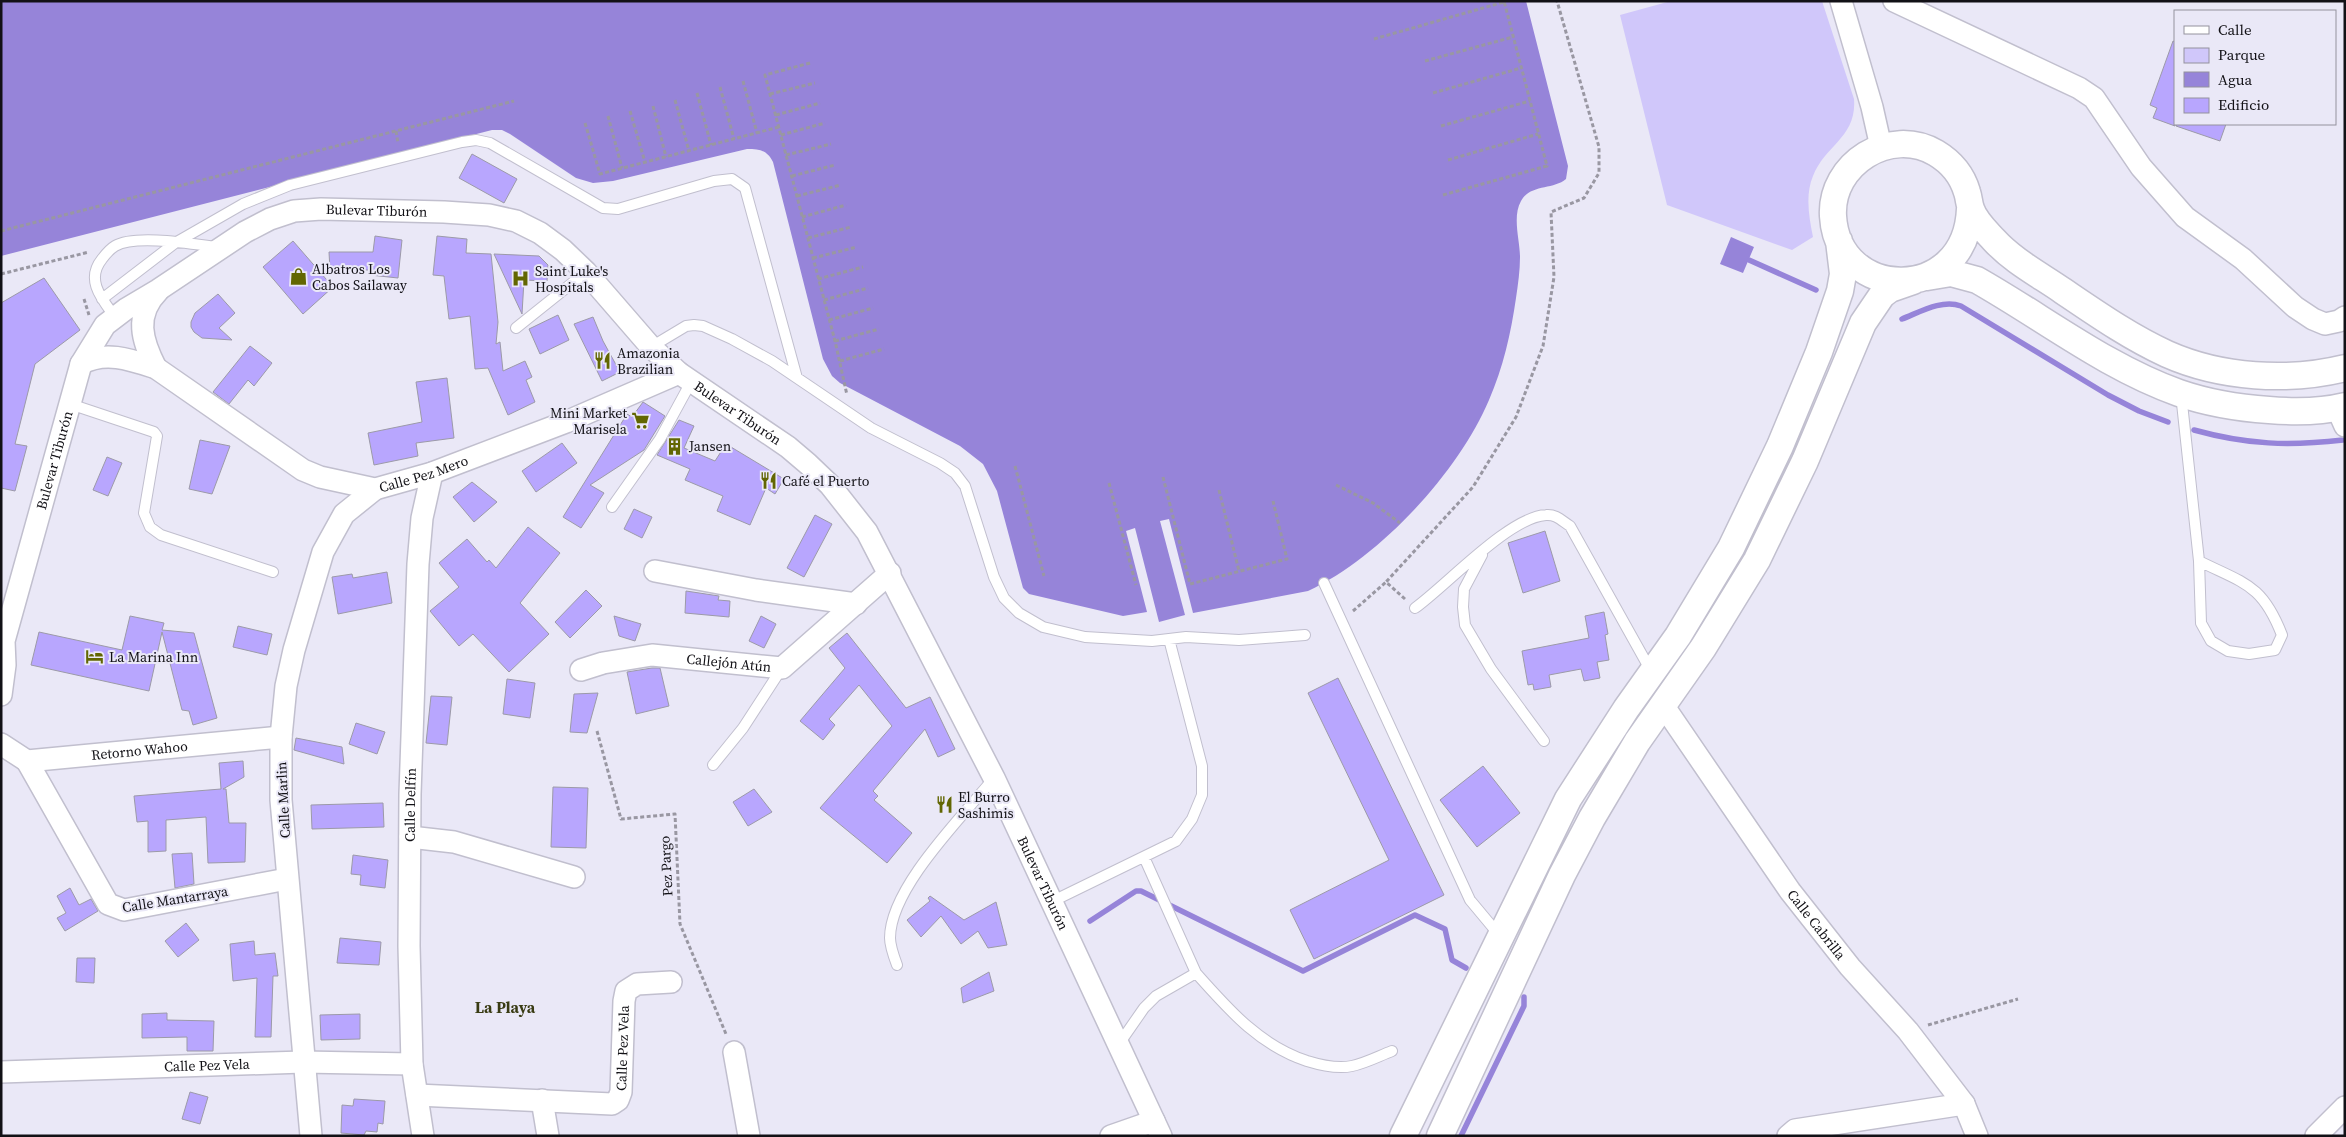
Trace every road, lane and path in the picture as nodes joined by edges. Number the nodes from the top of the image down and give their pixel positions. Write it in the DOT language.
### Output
graph roads {
  1 [pos="1557,1"];
  2 [pos="1841,1"];
  3 [pos="1894,1"];
  4 [pos="1504,2"];
  5 [pos="1513,37"];
  6 [pos="1374,39"];
  7 [pos="1425,60"];
  8 [pos="810,63"];
  9 [pos="1521,68"];
  10 [pos="743,81"];
  11 [pos="815,83"];
  12 [pos="720,87"];
  13 [pos="696,93"];
  14 [pos="1433,93"];
  15 [pos="770,94"];
  16 [pos="675,100"];
  17 [pos="1530,101"];
  18 [pos="514,102"];
  19 [pos="820,103"];
  20 [pos="653,106"];
  21 [pos="630,111"];
  22 [pos="776,115"];
  23 [pos="608,116"];
  24 [pos="585,123"];
  25 [pos="825,123"];
  26 [pos="1441,126"];
  27 [pos="779,127"];
  28 [pos="757,133"];
  29 [pos="1538,134"];
  30 [pos="781,135"];
  31 [pos="734,139"];
  32 [pos="831,144"];
  33 [pos="711,145"];
  34 [pos="1881,147"];
  35 [pos="689,151"];
  36 [pos="786,155"];
  37 [pos="666,157"];
  38 [pos="1448,160"];
  39 [pos="645,162"];
  40 [pos="835,165"];
  41 [pos="622,168"];
  42 [pos="792,176"];
  43 [pos="841,185"];
  44 [pos="1444,195"];
  45 [pos="797,196"];
  46 [pos="846,205"];
  47 [pos="1970,209"];
  48 [pos="802,217"];
  49 [pos="851,227"];
  50 [pos="1,231"];
  51 [pos="808,238"];
  52 [pos="1839,241"];
  53 [pos="175,243"];
  54 [pos="114,246"];
  55 [pos="223,247"];
  56 [pos="857,247"];
  57 [pos="813,258"];
  58 [pos="863,267"];
  59 [pos="586,272"];
  60 [pos="1,274"];
  61 [pos="818,279"];
  62 [pos="1920,279"];
  63 [pos="868,288"];
  64 [pos="158,290"];
  65 [pos="102,299"];
  66 [pos="824,300"];
  67 [pos="873,308"];
  68 [pos="115,317"];
  69 [pos="2345,317"];
  70 [pos="829,320"];
  71 [pos="516,328"];
  72 [pos="879,329"];
  73 [pos="835,341"];
  74 [pos="652,347"];
  75 [pos="884,349"];
  76 [pos="840,361"];
  77 [pos="81,364"];
  78 [pos="156,368"];
  79 [pos="2345,368"];
  80 [pos="685,377"];
  81 [pos="797,378"];
  82 [pos="845,386"];
  83 [pos="2180,394"];
  84 [pos="70,404"];
  85 [pos="2342,413"];
  86 [pos="1015,466"];
  87 [pos="432,473"];
  88 [pos="1163,477"];
  89 [pos="1109,483"];
  90 [pos="1336,485"];
  91 [pos="375,488"];
  92 [pos="1219,490"];
  93 [pos="1272,501"];
  94 [pos="612,507"];
  95 [pos="1400,523"];
  96 [pos="1485,550"];
  97 [pos="2199,561"];
  98 [pos="655,571"];
  99 [pos="1239,571"];
  100 [pos="272,572"];
  101 [pos="890,573"];
  102 [pos="1044,576"];
  103 [pos="1324,584"];
  104 [pos="1136,585"];
  105 [pos="856,604"];
  106 [pos="1415,608"];
  107 [pos="1305,635"];
  108 [pos="1169,639"];
  109 [pos="3,643"];
  110 [pos="782,668"];
  111 [pos="580,670"];
  112 [pos="1652,674"];
  113 [pos="1,695"];
  114 [pos="1663,704"];
  115 [pos="597,731"];
  116 [pos="281,737"];
  117 [pos="1544,741"];
  118 [pos="1,744"];
  119 [pos="27,760"];
  120 [pos="713,765"];
  121 [pos="994,778"];
  122 [pos="410,837"];
  123 [pos="1144,857"];
  124 [pos="574,877"];
  125 [pos="287,879"];
  126 [pos="1053,901"];
  127 [pos="1500,937"];
  128 [pos="896,964"];
  129 [pos="1196,973"];
  130 [pos="671,982"];
  131 [pos="2018,999"];
  132 [pos="1908,1031"];
  133 [pos="1119,1044"];
  134 [pos="1392,1051"];
  135 [pos="734,1052"];
  136 [pos="303,1062"];
  137 [pos="412,1064"];
  138 [pos="1,1072"];
  139 [pos="417,1095"];
  140 [pos="542,1100"];
  141 [pos="1964,1104"];
  142 [pos="2345,1107"];
  143 [pos="1157,1128"];
  144 [pos="311,1136"];
  145 [pos="423,1136"];
  146 [pos="548,1136"];
  147 [pos="749,1136"];
  148 [pos="1111,1136"];
  149 [pos="1171,1136"];
  150 [pos="1403,1136"];
  151 [pos="1440,1136"];
  152 [pos="1788,1136"];
  153 [pos="1977,1136"];
  154 [pos="2316,1136"];
  1 -- 106 [label="path"];
  2 -- 34 [label="street"];
  3 -- 69 [label="street"];
  4 -- 5 [label="path"];
  4 -- 6 [label="path"];
  5 -- 7 [label="path"];
  5 -- 9 [label="path"];
  8 -- 15 [label="path"];
  9 -- 14 [label="path"];
  9 -- 17 [label="path"];
  10 -- 28 [label="path"];
  11 -- 15 [label="path"];
  12 -- 31 [label="path"];
  13 -- 33 [label="path"];
  15 -- 22 [label="path"];
  16 -- 35 [label="path"];
  17 -- 26 [label="path"];
  17 -- 29 [label="path"];
  18 -- 50 [label="path"];
  19 -- 22 [label="path"];
  20 -- 37 [label="path"];
  21 -- 39 [label="path"];
  22 -- 27 [label="path"];
  23 -- 41 [label="path"];
  24 -- 41 [label="path"];
  25 -- 30 [label="path"];
  27 -- 28 [label="path"];
  27 -- 30 [label="path"];
  28 -- 31 [label="path"];
  29 -- 38 [label="path"];
  29 -- 44 [label="path"];
  30 -- 36 [label="path"];
  31 -- 33 [label="path"];
  32 -- 36 [label="path"];
  33 -- 35 [label="path"];
  34 -- 47 [label="street"];
  34 -- 52 [label="street"];
  35 -- 37 [label="path"];
  36 -- 42 [label="path"];
  37 -- 39 [label="path"];
  39 -- 41 [label="path"];
  40 -- 42 [label="path"];
  42 -- 45 [label="path"];
  43 -- 45 [label="path"];
  45 -- 48 [label="path"];
  46 -- 48 [label="path"];
  47 -- 62 [label="street"];
  47 -- 79 [label="street"];
  48 -- 51 [label="path"];
  49 -- 51 [label="path"];
  51 -- 57 [label="path"];
  52 -- 62 [label="street"];
  52 -- 112 [label="street"];
  53 -- 54 [label="lane"];
  53 -- 55 [label="lane"];
  53 -- 65 [label="lane"];
  53 -- 81 [label="lane"];
  54 -- 60 [label="path"];
  54 -- 65 [label="lane"];
  55 -- 59 [label="street, Bulevar Tiburón"];
  55 -- 64 [label="street, Bulevar Tiburón"];
  56 -- 57 [label="path"];
  57 -- 61 [label="path"];
  58 -- 61 [label="path"];
  59 -- 71 [label="lane"];
  59 -- 74 [label="street, Bulevar Tiburón"];
  61 -- 66 [label="path"];
  62 -- 83 [label="street"];
  62 -- 114 [label="street"];
  63 -- 66 [label="path"];
  64 -- 68 [label="street, Bulevar Tiburón"];
  64 -- 78 [label="street, Calle Pez Mero"];
  65 -- 68 [label="lane"];
  66 -- 70 [label="path"];
  67 -- 70 [label="path"];
  68 -- 77 [label="street, Bulevar Tiburón"];
  70 -- 73 [label="path"];
  72 -- 73 [label="path"];
  73 -- 76 [label="path"];
  74 -- 80 [label="street, Bulevar Tiburón"];
  74 -- 81 [label="lane"];
  75 -- 76 [label="path"];
  76 -- 82 [label="path"];
  77 -- 78 [label="street, Calle Pez Mero"];
  77 -- 84 [label="street, Bulevar Tiburón"];
  78 -- 91 [label="street, Calle Pez Mero"];
  80 -- 87 [label="street, Calle Pez Mero"];
  80 -- 94 [label="lane"];
  80 -- 101 [label="street, Bulevar Tiburón"];
  81 -- 108 [label="lane"];
  83 -- 85 [label="street"];
  83 -- 97 [label="lane"];
  84 -- 100 [label="lane"];
  84 -- 109 [label="street, Bulevar Tiburón"];
  86 -- 102 [label="path"];
  87 -- 91 [label="street, Calle Pez Mero"];
  87 -- 122 [label="street, Calle Delfín"];
  88 -- 99 [label="path"];
  89 -- 104 [label="path"];
  90 -- 95 [label="path"];
  91 -- 116 [label="street, Calle Marlin"];
  92 -- 99 [label="path"];
  93 -- 99 [label="path"];
  96 -- 106 [label="lane"];
  96 -- 112 [label="lane"];
  96 -- 117 [label="lane"];
  97 -- 97 [label="lane"];
  98 -- 105 [label="street"];
  101 -- 105 [label="street, Callejón Atún"];
  101 -- 121 [label="street, Bulevar Tiburón"];
  103 -- 127 [label="lane"];
  105 -- 110 [label="street, Callejón Atún"];
  107 -- 108 [label="lane"];
  108 -- 123 [label="lane"];
  109 -- 113 [label="street, Bulevar Tiburón"];
  110 -- 111 [label="street, Callejón Atún"];
  110 -- 120 [label="lane"];
  112 -- 127 [label="street"];
  114 -- 132 [label="street, Calle Cabrilla"];
  114 -- 151 [label="street"];
  115 -- 135 [label="path, Pez Pargo"];
  116 -- 119 [label="street, Retorno Wahoo"];
  116 -- 125 [label="street, Calle Marlin"];
  118 -- 119 [label="street"];
  119 -- 125 [label="street, Calle Mantarraya"];
  121 -- 126 [label="street, Bulevar Tiburón"];
  121 -- 128 [label="lane"];
  122 -- 124 [label="street"];
  122 -- 137 [label="street, Calle Delfín"];
  123 -- 126 [label="lane"];
  123 -- 129 [label="lane"];
  125 -- 136 [label="street, Calle Marlin"];
  126 -- 133 [label="street, Bulevar Tiburón"];
  127 -- 150 [label="street"];
  129 -- 133 [label="lane"];
  129 -- 134 [label="lane"];
  130 -- 140 [label="street, Calle Pez Vela"];
  131 -- 132 [label="path"];
  132 -- 141 [label="street, Calle Cabrilla"];
  133 -- 143 [label="street, Bulevar Tiburón"];
  135 -- 147 [label="street"];
  136 -- 137 [label="street, Calle Pez Vela"];
  136 -- 138 [label="street, Calle Pez Vela"];
  136 -- 144 [label="street, Calle Marlin"];
  137 -- 139 [label="street, Calle Delfín"];
  139 -- 140 [label="street, Calle Pez Vela"];
  139 -- 145 [label="street, Calle Delfín"];
  140 -- 146 [label="street"];
  141 -- 152 [label="street"];
  141 -- 153 [label="street, Calle Cabrilla"];
  142 -- 154 [label="street"];
  143 -- 148 [label="street"];
  143 -- 149 [label="street, Bulevar Tiburón"];
}
